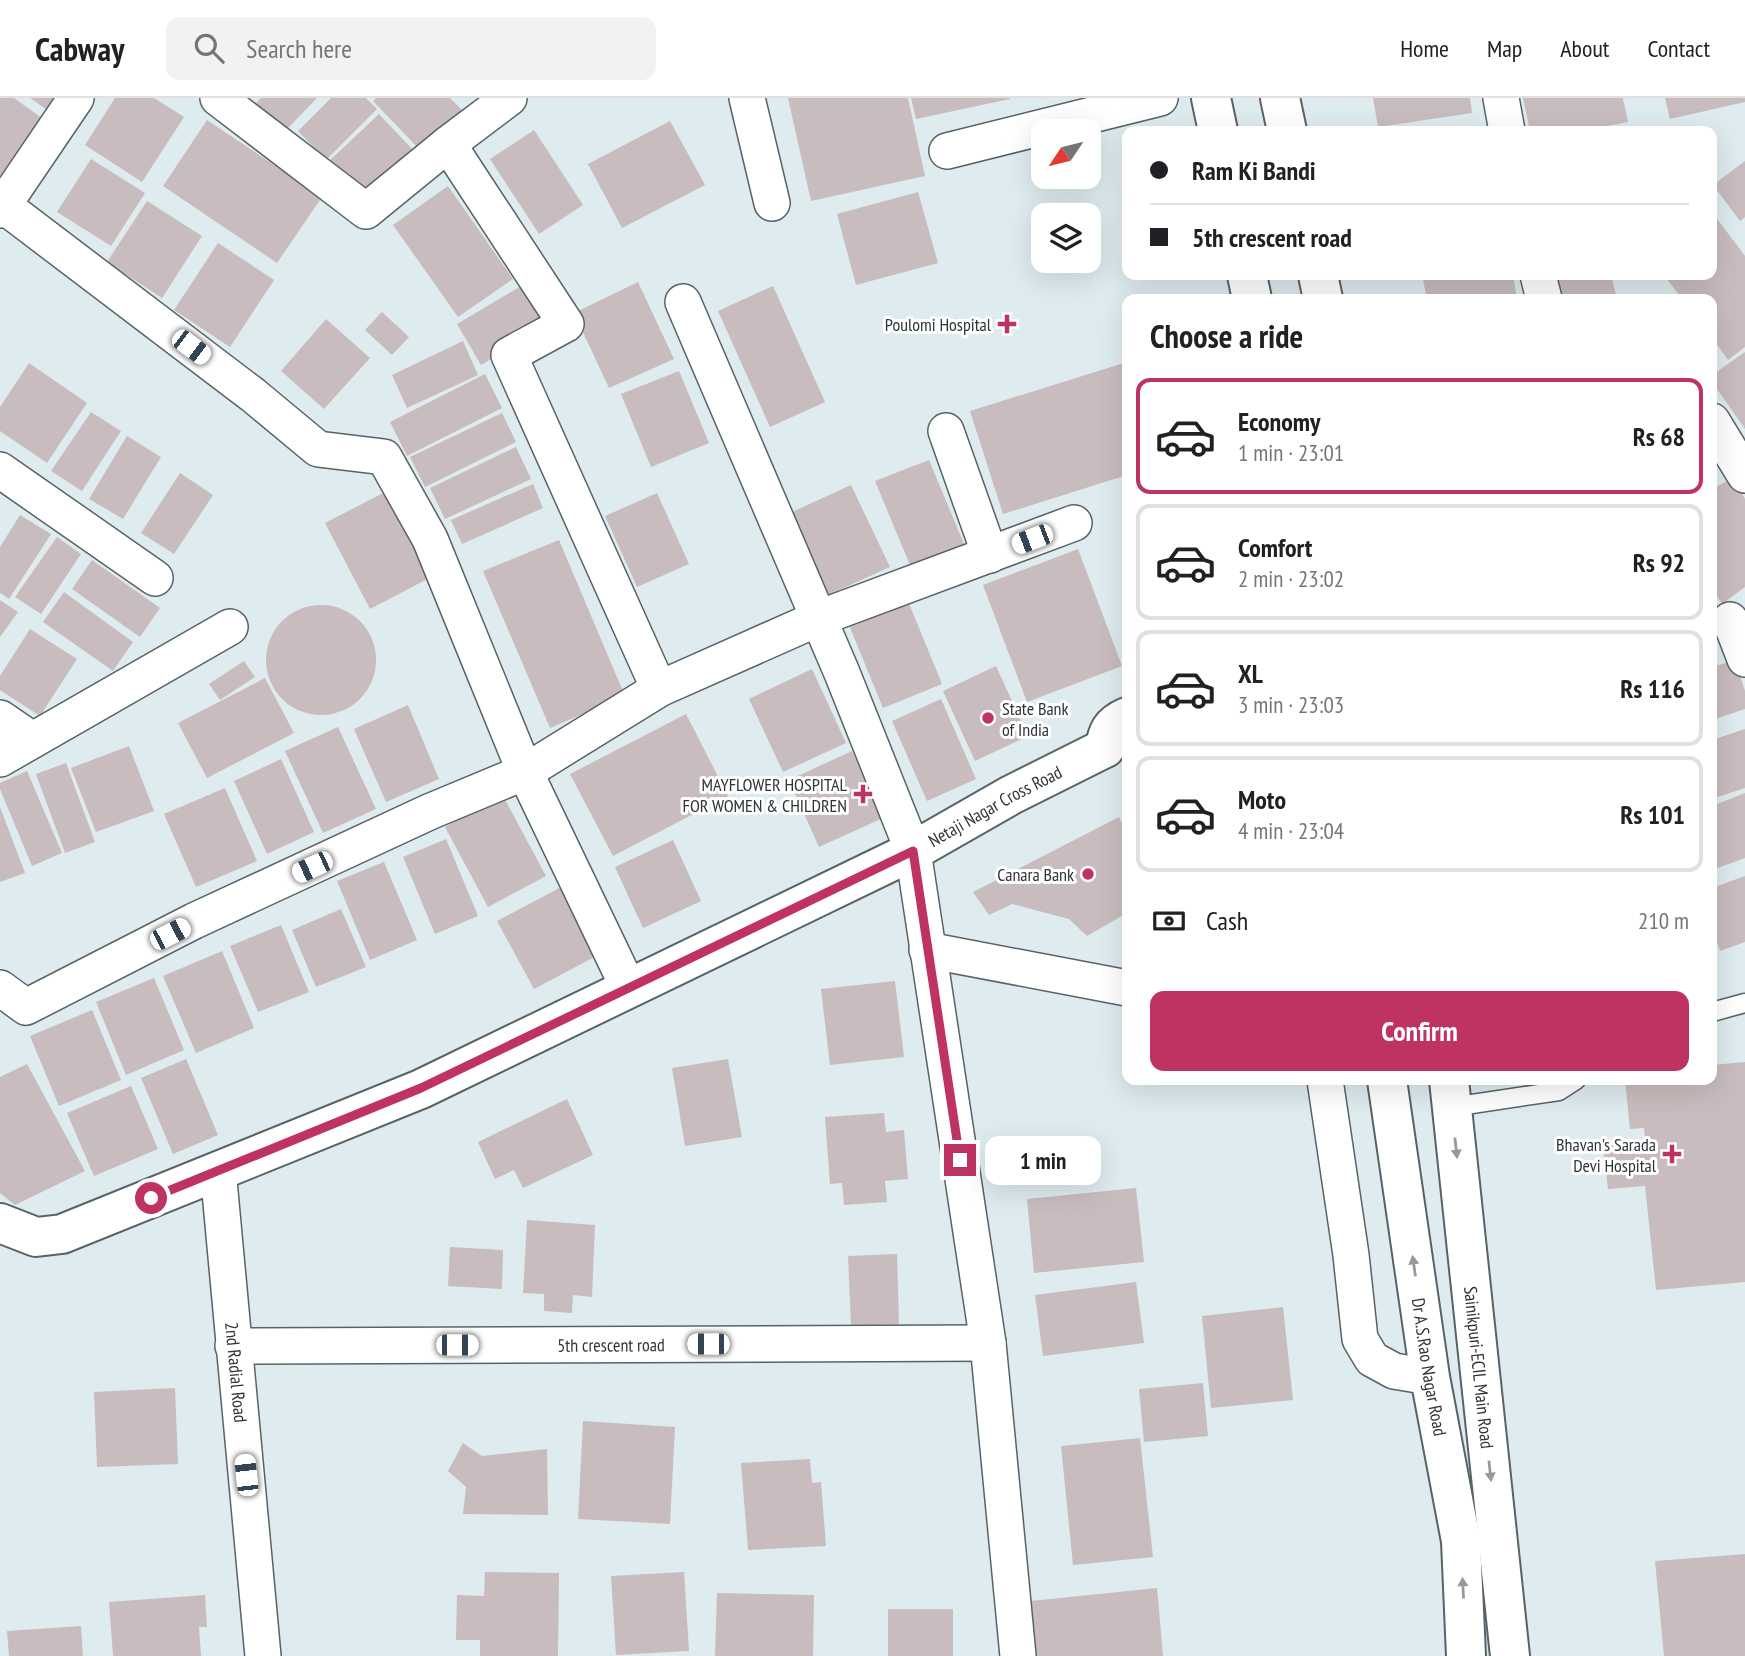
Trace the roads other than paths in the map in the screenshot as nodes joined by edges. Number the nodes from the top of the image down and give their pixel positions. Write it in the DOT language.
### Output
graph roads {
  1 [pos="76,98"];
  2 [pos="509,98"];
  3 [pos="747,98"];
  4 [pos="1160,98"];
  5 [pos="1211,98"];
  6 [pos="1280,98"];
  7 [pos="1501,98"];
  8 [pos="227,100"];
  9 [pos="1217,126"];
  10 [pos="1286,126"];
  11 [pos="1506,126"];
  12 [pos="448,144"];
  13 [pos="947,151"];
  14 [pos="772,203"];
  15 [pos="1,206"];
  16 [pos="683,302"];
  17 [pos="1717,429"];
  18 [pos="946,431"];
  19 [pos="0,470"];
  20 [pos="1745,475"];
  21 [pos="1074,523"];
  22 [pos="989,555"];
  23 [pos="155,578"];
  24 [pos="819,618"];
  25 [pos="1729,620"];
  26 [pos="230,626"];
  27 [pos="1745,659"];
  28 [pos="659,689"];
  29 [pos="0,718"];
  30 [pos="1122,720"];
  31 [pos="32,740"];
  32 [pos="1116,753"];
  33 [pos="0,759"];
  34 [pos="526,772"];
  35 [pos="913,851"];
  36 [pos="927,950"];
  37 [pos="1122,987"];
  38 [pos="0,988"];
  39 [pos="629,989"];
  40 [pos="1745,1003"];
  41 [pos="1717,1011"];
  42 [pos="1326,1085"];
  43 [pos="1388,1085"];
  44 [pos="1568,1085"];
  45 [pos="1451,1093"];
  46 [pos="218,1170"];
  47 [pos="3,1228"];
  48 [pos="988,1343"];
  49 [pos="233,1346"];
  50 [pos="1430,1377"];
  51 [pos="263,1656"];
  52 [pos="1018,1656"];
  53 [pos="1466,1656"];
  54 [pos="1510,1656"];
  1 -- 15 [label="street"];
  2 -- 12 [label="street"];
  3 -- 14 [label="street"];
  4 -- 13 [label="street"];
  5 -- 9 [label="main road"];
  6 -- 10 [label="main road"];
  7 -- 11 [label="street"];
  8 -- 12 [label="street"];
  12 -- 28 [label="street"];
  15 -- 34 [label="street"];
  16 -- 24 [label="street"];
  17 -- 20 [label="street"];
  18 -- 22 [label="street"];
  19 -- 23 [label="street"];
  21 -- 22 [label="street"];
  22 -- 24 [label="street"];
  24 -- 28 [label="street"];
  24 -- 35 [label="street"];
  25 -- 27 [label="street"];
  26 -- 31 [label="street"];
  28 -- 34 [label="street"];
  29 -- 31 [label="street"];
  30 -- 32 [label="main road, Netaji Nagar Cross Road"];
  31 -- 33 [label="street"];
  32 -- 35 [label="main road, Netaji Nagar Cross Road"];
  34 -- 38 [label="street"];
  34 -- 39 [label="street"];
  35 -- 36 [label="street"];
  35 -- 39 [label="main road, Netaji Nagar Cross Road"];
  36 -- 37 [label="street"];
  36 -- 48 [label="street"];
  39 -- 46 [label="main road, Netaji Nagar Cross Road"];
  40 -- 41 [label="lane"];
  42 -- 50 [label="street"];
  50 -- 43 [label="main road, Dr A.S.Rao Nagar Road, one-way"];
  44 -- 45 [label="lane"];
  45 -- 54 [label="main road, Sainikpuri-ECIL Main Road, one-way"];
  46 -- 47 [label="main road, Netaji Nagar Cross Road"];
  46 -- 49 [label="street, 2nd Radial Road"];
  48 -- 49 [label="street, 5th crescent road"];
  48 -- 52 [label="street"];
  49 -- 51 [label="street, 2nd Radial Road"];
  53 -- 50 [label="main road, Dr A.S.Rao Nagar Road, one-way"];
}
